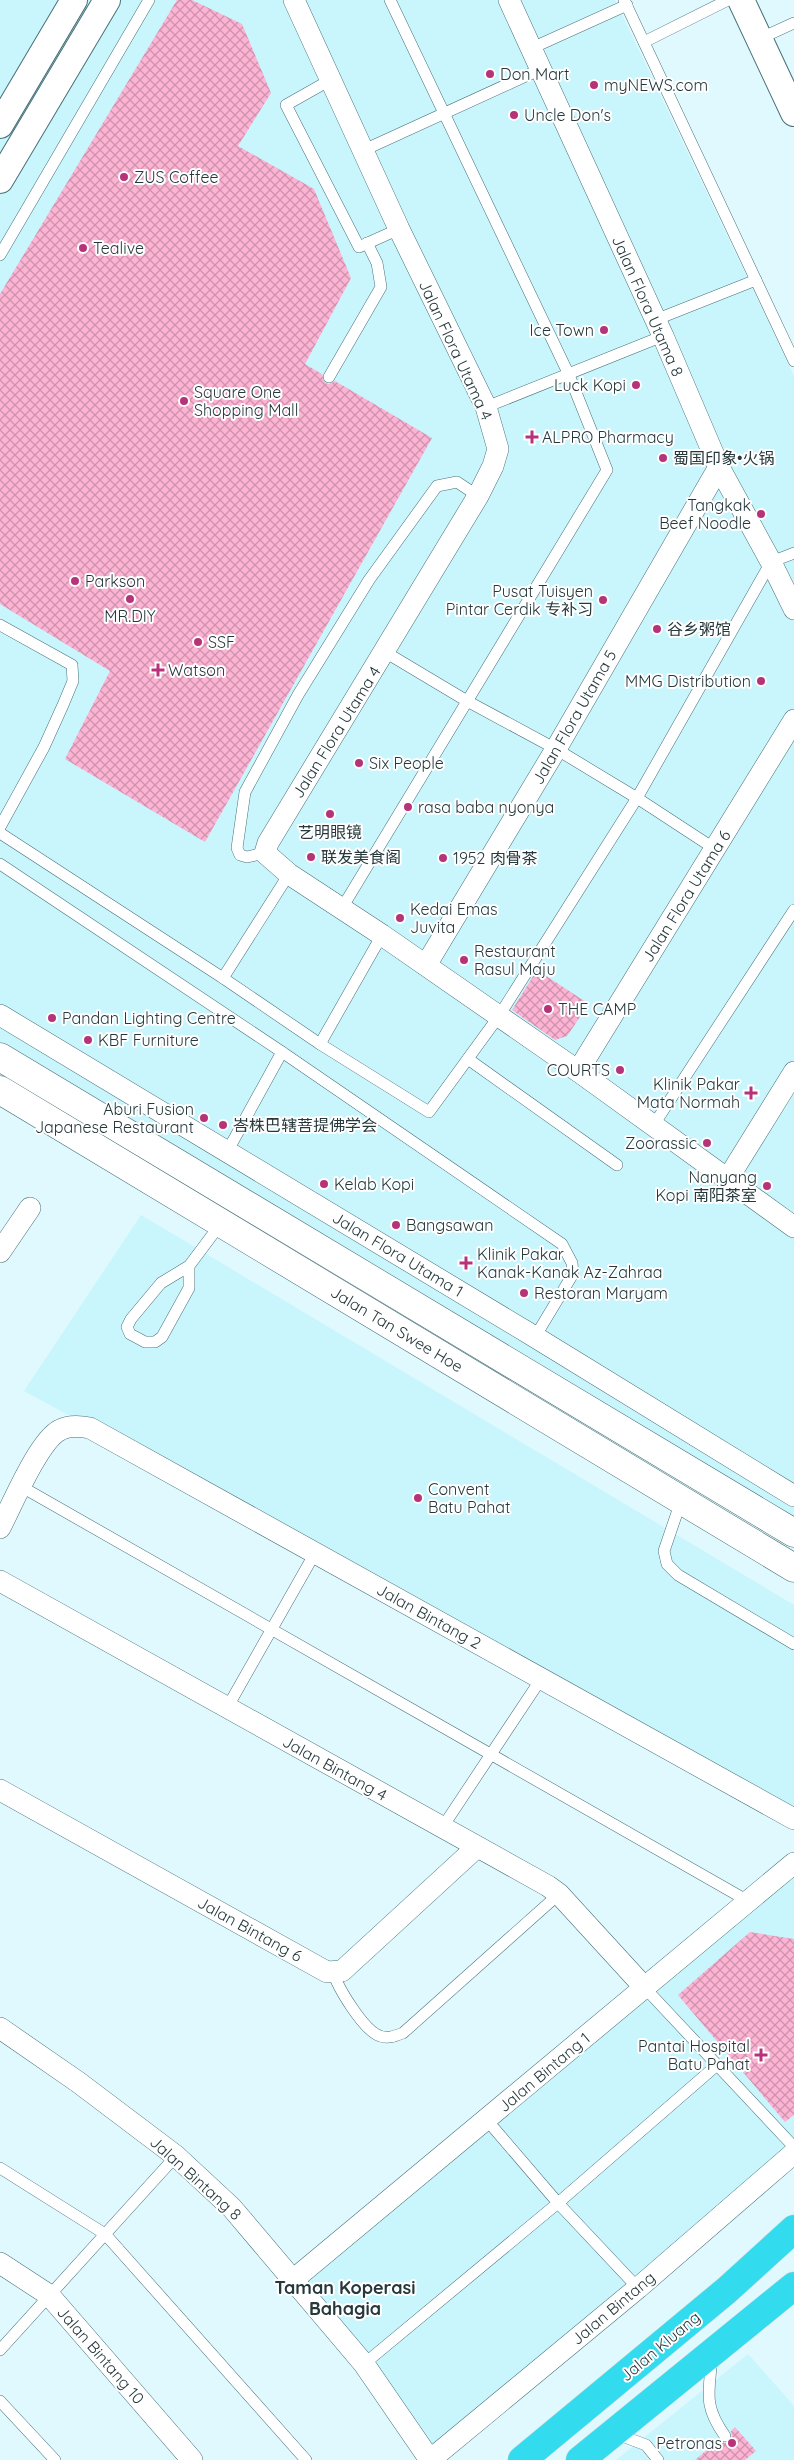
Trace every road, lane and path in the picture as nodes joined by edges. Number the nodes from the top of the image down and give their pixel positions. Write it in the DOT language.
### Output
graph roads {
  1 [pos="74,0"];
  2 [pos="107,0"];
  3 [pos="149,0"];
  4 [pos="294,0"];
  5 [pos="390,0"];
  6 [pos="509,0"];
  7 [pos="728,0"];
  8 [pos="741,0"];
  9 [pos="626,2"];
  10 [pos="794,23"];
  11 [pos="759,39"];
  12 [pos="644,42"];
  13 [pos="532,48"];
  14 [pos="541,69"];
  15 [pos="332,79"];
  16 [pos="794,113"];
  17 [pos="444,114"];
  18 [pos="0,125"];
  19 [pos="364,150"];
  20 [pos="0,180"];
  21 [pos="399,229"];
  22 [pos="367,243"];
  23 [pos="0,255"];
  24 [pos="756,280"];
  25 [pos="659,328"];
  26 [pos="789,337"];
  27 [pos="794,362"];
  28 [pos="569,374"];
  29 [pos="329,378"];
  30 [pos="486,407"];
  31 [pos="719,467"];
  32 [pos="478,496"];
  33 [pos="794,553"];
  34 [pos="771,562"];
  35 [pos="794,609"];
  36 [pos="0,626"];
  37 [pos="385,652"];
  38 [pos="467,701"];
  39 [pos="794,720"];
  40 [pos="556,748"];
  41 [pos="637,798"];
  42 [pos="0,827"];
  43 [pos="0,833"];
  44 [pos="266,848"];
  45 [pos="715,849"];
  46 [pos="0,864"];
  47 [pos="289,874"];
  48 [pos="342,908"];
  49 [pos="794,910"];
  50 [pos="382,935"];
  51 [pos="426,965"];
  52 [pos="223,978"];
  53 [pos="0,1015"];
  54 [pos="499,1016"];
  55 [pos="320,1044"];
  56 [pos="282,1052"];
  57 [pos="0,1057"];
  58 [pos="468,1059"];
  59 [pos="578,1071"];
  60 [pos="794,1072"];
  61 [pos="0,1090"];
  62 [pos="653,1126"];
  63 [pos="227,1152"];
  64 [pos="617,1165"];
  65 [pos="727,1180"];
  66 [pos="30,1208"];
  67 [pos="222,1222"];
  68 [pos="794,1227"];
  69 [pos="0,1252"];
  70 [pos="189,1266"];
  71 [pos="535,1337"];
  72 [pos="22,1487"];
  73 [pos="794,1496"];
  74 [pos="681,1501"];
  75 [pos="0,1528"];
  76 [pos="794,1533"];
  77 [pos="315,1553"];
  78 [pos="794,1568"];
  79 [pos="0,1582"];
  80 [pos="271,1631"];
  81 [pos="794,1644"];
  82 [pos="541,1678"];
  83 [pos="227,1708"];
  84 [pos="492,1753"];
  85 [pos="0,1790"];
  86 [pos="794,1819"];
  87 [pos="442,1828"];
  88 [pos="477,1847"];
  89 [pos="794,1862"];
  90 [pos="559,1894"];
  91 [pos="748,1901"];
  92 [pos="333,1971"];
  93 [pos="645,1988"];
  94 [pos="0,2028"];
  95 [pos="717,2065"];
  96 [pos="486,2120"];
  97 [pos="794,2147"];
  98 [pos="794,2153"];
  99 [pos="176,2156"];
  100 [pos="0,2168"];
  101 [pos="558,2203"];
  102 [pos="794,2229"];
  103 [pos="105,2234"];
  104 [pos="0,2263"];
  105 [pos="293,2280"];
  106 [pos="638,2288"];
  107 [pos="793,2289"];
  108 [pos="49,2295"];
  109 [pos="0,2350"];
  110 [pos="712,2353"];
  111 [pos="364,2364"];
  112 [pos="0,2401"];
  113 [pos="614,2433"];
  114 [pos="725,2436"];
  115 [pos="55,2460"];
  116 [pos="192,2460"];
  117 [pos="306,2460"];
  118 [pos="430,2460"];
  119 [pos="522,2460"];
  120 [pos="580,2460"];
  121 [pos="658,2460"];
  1 -- 18 [label="street"];
  2 -- 20 [label="street"];
  3 -- 23 [label="lane"];
  4 -- 15 [label="street, Jalan Flora Utama 4"];
  5 -- 17 [label="lane"];
  6 -- 13 [label="street, Jalan Flora Utama 8"];
  7 -- 12 [label="lane"];
  8 -- 11 [label="street"];
  9 -- 12 [label="lane"];
  9 -- 13 [label="lane"];
  10 -- 11 [label="lane"];
  11 -- 16 [label="street"];
  12 -- 24 [label="lane"];
  13 -- 14 [label="street, Jalan Flora Utama 8"];
  14 -- 17 [label="lane"];
  14 -- 25 [label="street, Jalan Flora Utama 8"];
  15 -- 19 [label="street, Jalan Flora Utama 4"];
  15 -- 22 [label="lane"];
  17 -- 19 [label="lane"];
  17 -- 28 [label="lane"];
  19 -- 21 [label="street, Jalan Flora Utama 4"];
  21 -- 22 [label="lane"];
  21 -- 30 [label="street, Jalan Flora Utama 4"];
  22 -- 29 [label="lane"];
  24 -- 25 [label="lane"];
  24 -- 26 [label="lane"];
  25 -- 28 [label="lane"];
  25 -- 31 [label="street, Jalan Flora Utama 8"];
  26 -- 27 [label="lane"];
  28 -- 30 [label="lane"];
  28 -- 38 [label="lane"];
  30 -- 32 [label="street, Jalan Flora Utama 4"];
  31 -- 34 [label="street, Jalan Flora Utama 8"];
  31 -- 40 [label="street, Jalan Flora Utama 5"];
  32 -- 37 [label="street, Jalan Flora Utama 4"];
  32 -- 44 [label="lane"];
  33 -- 34 [label="lane"];
  34 -- 35 [label="street, Jalan Flora Utama 8"];
  34 -- 41 [label="lane"];
  36 -- 42 [label="lane"];
  37 -- 38 [label="lane"];
  37 -- 44 [label="street, Jalan Flora Utama 4"];
  38 -- 40 [label="lane"];
  38 -- 48 [label="lane"];
  39 -- 45 [label="street, Jalan Flora Utama 6"];
  40 -- 41 [label="lane"];
  40 -- 51 [label="street, Jalan Flora Utama 5"];
  41 -- 45 [label="lane"];
  41 -- 54 [label="lane"];
  43 -- 52 [label="lane"];
  44 -- 47 [label="street"];
  45 -- 59 [label="street, Jalan Flora Utama 6"];
  46 -- 56 [label="lane"];
  47 -- 48 [label="street"];
  47 -- 52 [label="lane"];
  48 -- 50 [label="street"];
  49 -- 62 [label="lane"];
  50 -- 51 [label="street"];
  50 -- 55 [label="lane"];
  51 -- 54 [label="street"];
  52 -- 55 [label="lane"];
  53 -- 63 [label="street, Jalan Flora Utama 1"];
  54 -- 58 [label="lane"];
  54 -- 59 [label="street"];
  55 -- 58 [label="lane"];
  56 -- 63 [label="lane"];
  56 -- 71 [label="lane"];
  57 -- 76 [label="main road, Jalan Tan Swee Hoe"];
  58 -- 64 [label="lane"];
  59 -- 62 [label="street"];
  60 -- 65 [label="street"];
  61 -- 67 [label="main road, Jalan Tan Swee Hoe"];
  62 -- 65 [label="street"];
  63 -- 71 [label="street, Jalan Flora Utama 1"];
  65 -- 68 [label="street"];
  66 -- 69 [label="street"];
  67 -- 70 [label="lane"];
  67 -- 74 [label="main road, Jalan Tan Swee Hoe"];
  70 -- 70 [label="lane"];
  71 -- 73 [label="street, Jalan Flora Utama 1"];
  72 -- 75 [label="street"];
  72 -- 77 [label="street, Jalan Bintang 2"];
  72 -- 80 [label="lane"];
  74 -- 78 [label="main road, Jalan Tan Swee Hoe"];
  74 -- 81 [label="lane"];
  77 -- 80 [label="lane"];
  77 -- 82 [label="street, Jalan Bintang 2"];
  79 -- 83 [label="street, Jalan Bintang 4"];
  80 -- 83 [label="lane"];
  80 -- 84 [label="lane"];
  82 -- 84 [label="lane"];
  82 -- 86 [label="street, Jalan Bintang 2"];
  83 -- 87 [label="street, Jalan Bintang 4"];
  84 -- 87 [label="lane"];
  84 -- 91 [label="lane"];
  85 -- 92 [label="street, Jalan Bintang 6"];
  87 -- 88 [label="street, Jalan Bintang 4"];
  88 -- 90 [label="street, Jalan Bintang 4"];
  88 -- 92 [label="street"];
  89 -- 91 [label="street, Jalan Bintang 1"];
  90 -- 92 [label="lane"];
  90 -- 93 [label="street, Jalan Bintang 4"];
  91 -- 93 [label="street, Jalan Bintang 1"];
  93 -- 95 [label="lane"];
  93 -- 96 [label="street, Jalan Bintang 1"];
  94 -- 99 [label="street, Jalan Bintang 8"];
  95 -- 97 [label="lane"];
  95 -- 101 [label="lane"];
  96 -- 101 [label="lane"];
  96 -- 105 [label="street, Jalan Bintang 1"];
  98 -- 106 [label="street, Jalan Bintang"];
  99 -- 103 [label="lane"];
  99 -- 105 [label="street, Jalan Bintang 8"];
  100 -- 103 [label="lane"];
  101 -- 106 [label="lane"];
  101 -- 111 [label="lane"];
  102 -- 119 [label="highway, Jalan Kluang"];
  103 -- 108 [label="lane"];
  103 -- 117 [label="lane"];
  104 -- 108 [label="street, Jalan Bintang 10"];
  105 -- 111 [label="street, Jalan Bintang 8"];
  106 -- 118 [label="street, Jalan Bintang"];
  107 -- 110 [label="highway"];
  108 -- 109 [label="lane"];
  108 -- 116 [label="street, Jalan Bintang 10"];
  110 -- 113 [label="highway"];
  110 -- 114 [label="lane"];
  111 -- 118 [label="street, Jalan Bintang 8"];
  112 -- 115 [label="lane"];
  113 -- 120 [label="highway"];
  113 -- 121 [label="lane"];
}
